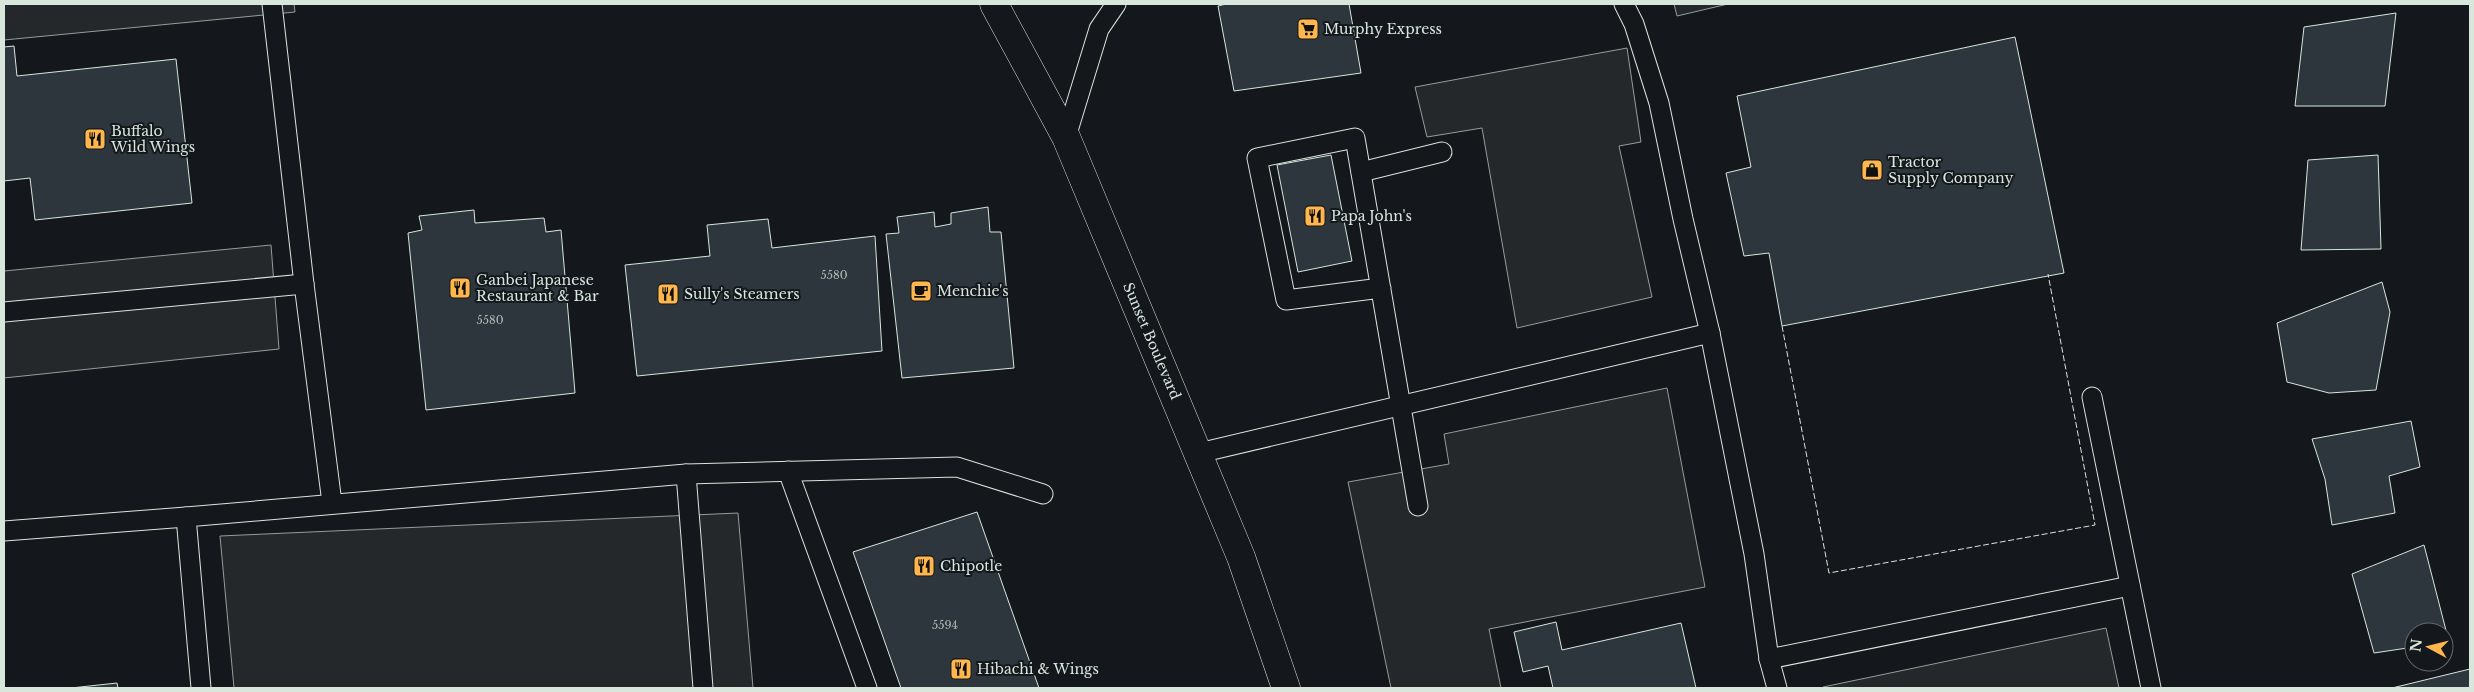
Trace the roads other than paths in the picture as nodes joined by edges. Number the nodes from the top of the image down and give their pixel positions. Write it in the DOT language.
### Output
graph roads {
  1 [pos="272,4"];
  2 [pos="994,4"];
  3 [pos="1116,4"];
  4 [pos="1624,4"];
  5 [pos="1066,137"];
  6 [pos="1442,152"];
  7 [pos="1361,172"];
  8 [pos="304,284"];
  9 [pos="1381,288"];
  10 [pos="4,312"];
  11 [pos="1710,333"];
  12 [pos="2092,396"];
  13 [pos="1402,405"];
  14 [pos="1198,453"];
  15 [pos="788,471"];
  16 [pos="686,474"];
  17 [pos="1043,494"];
  18 [pos="332,502"];
  19 [pos="1418,506"];
  20 [pos="186,517"];
  21 [pos="4,531"];
  22 [pos="2130,586"];
  23 [pos="1769,659"];
  24 [pos="201,688"];
  25 [pos="703,688"];
  26 [pos="867,688"];
  27 [pos="1286,688"];
  28 [pos="1778,688"];
  29 [pos="2151,688"];
  1 -- 8 [label="lane"];
  2 -- 5 [label="main road, Sunset Boulevard"];
  3 -- 5 [label="lane"];
  4 -- 11 [label="lane"];
  5 -- 14 [label="main road, Sunset Boulevard"];
  6 -- 7 [label="lane"];
  7 -- 9 [label="lane"];
  7 -- 9 [label="lane"];
  8 -- 10 [label="lane"];
  8 -- 18 [label="lane"];
  9 -- 13 [label="lane"];
  11 -- 13 [label="lane"];
  11 -- 23 [label="lane"];
  12 -- 22 [label="lane"];
  13 -- 14 [label="lane"];
  13 -- 19 [label="lane"];
  14 -- 27 [label="main road, Sunset Boulevard"];
  15 -- 16 [label="lane"];
  15 -- 17 [label="lane"];
  15 -- 26 [label="lane"];
  16 -- 18 [label="lane"];
  16 -- 25 [label="lane"];
  18 -- 20 [label="lane"];
  20 -- 21 [label="lane"];
  20 -- 24 [label="lane"];
  22 -- 23 [label="lane"];
  22 -- 29 [label="lane"];
  23 -- 28 [label="lane"];
}
